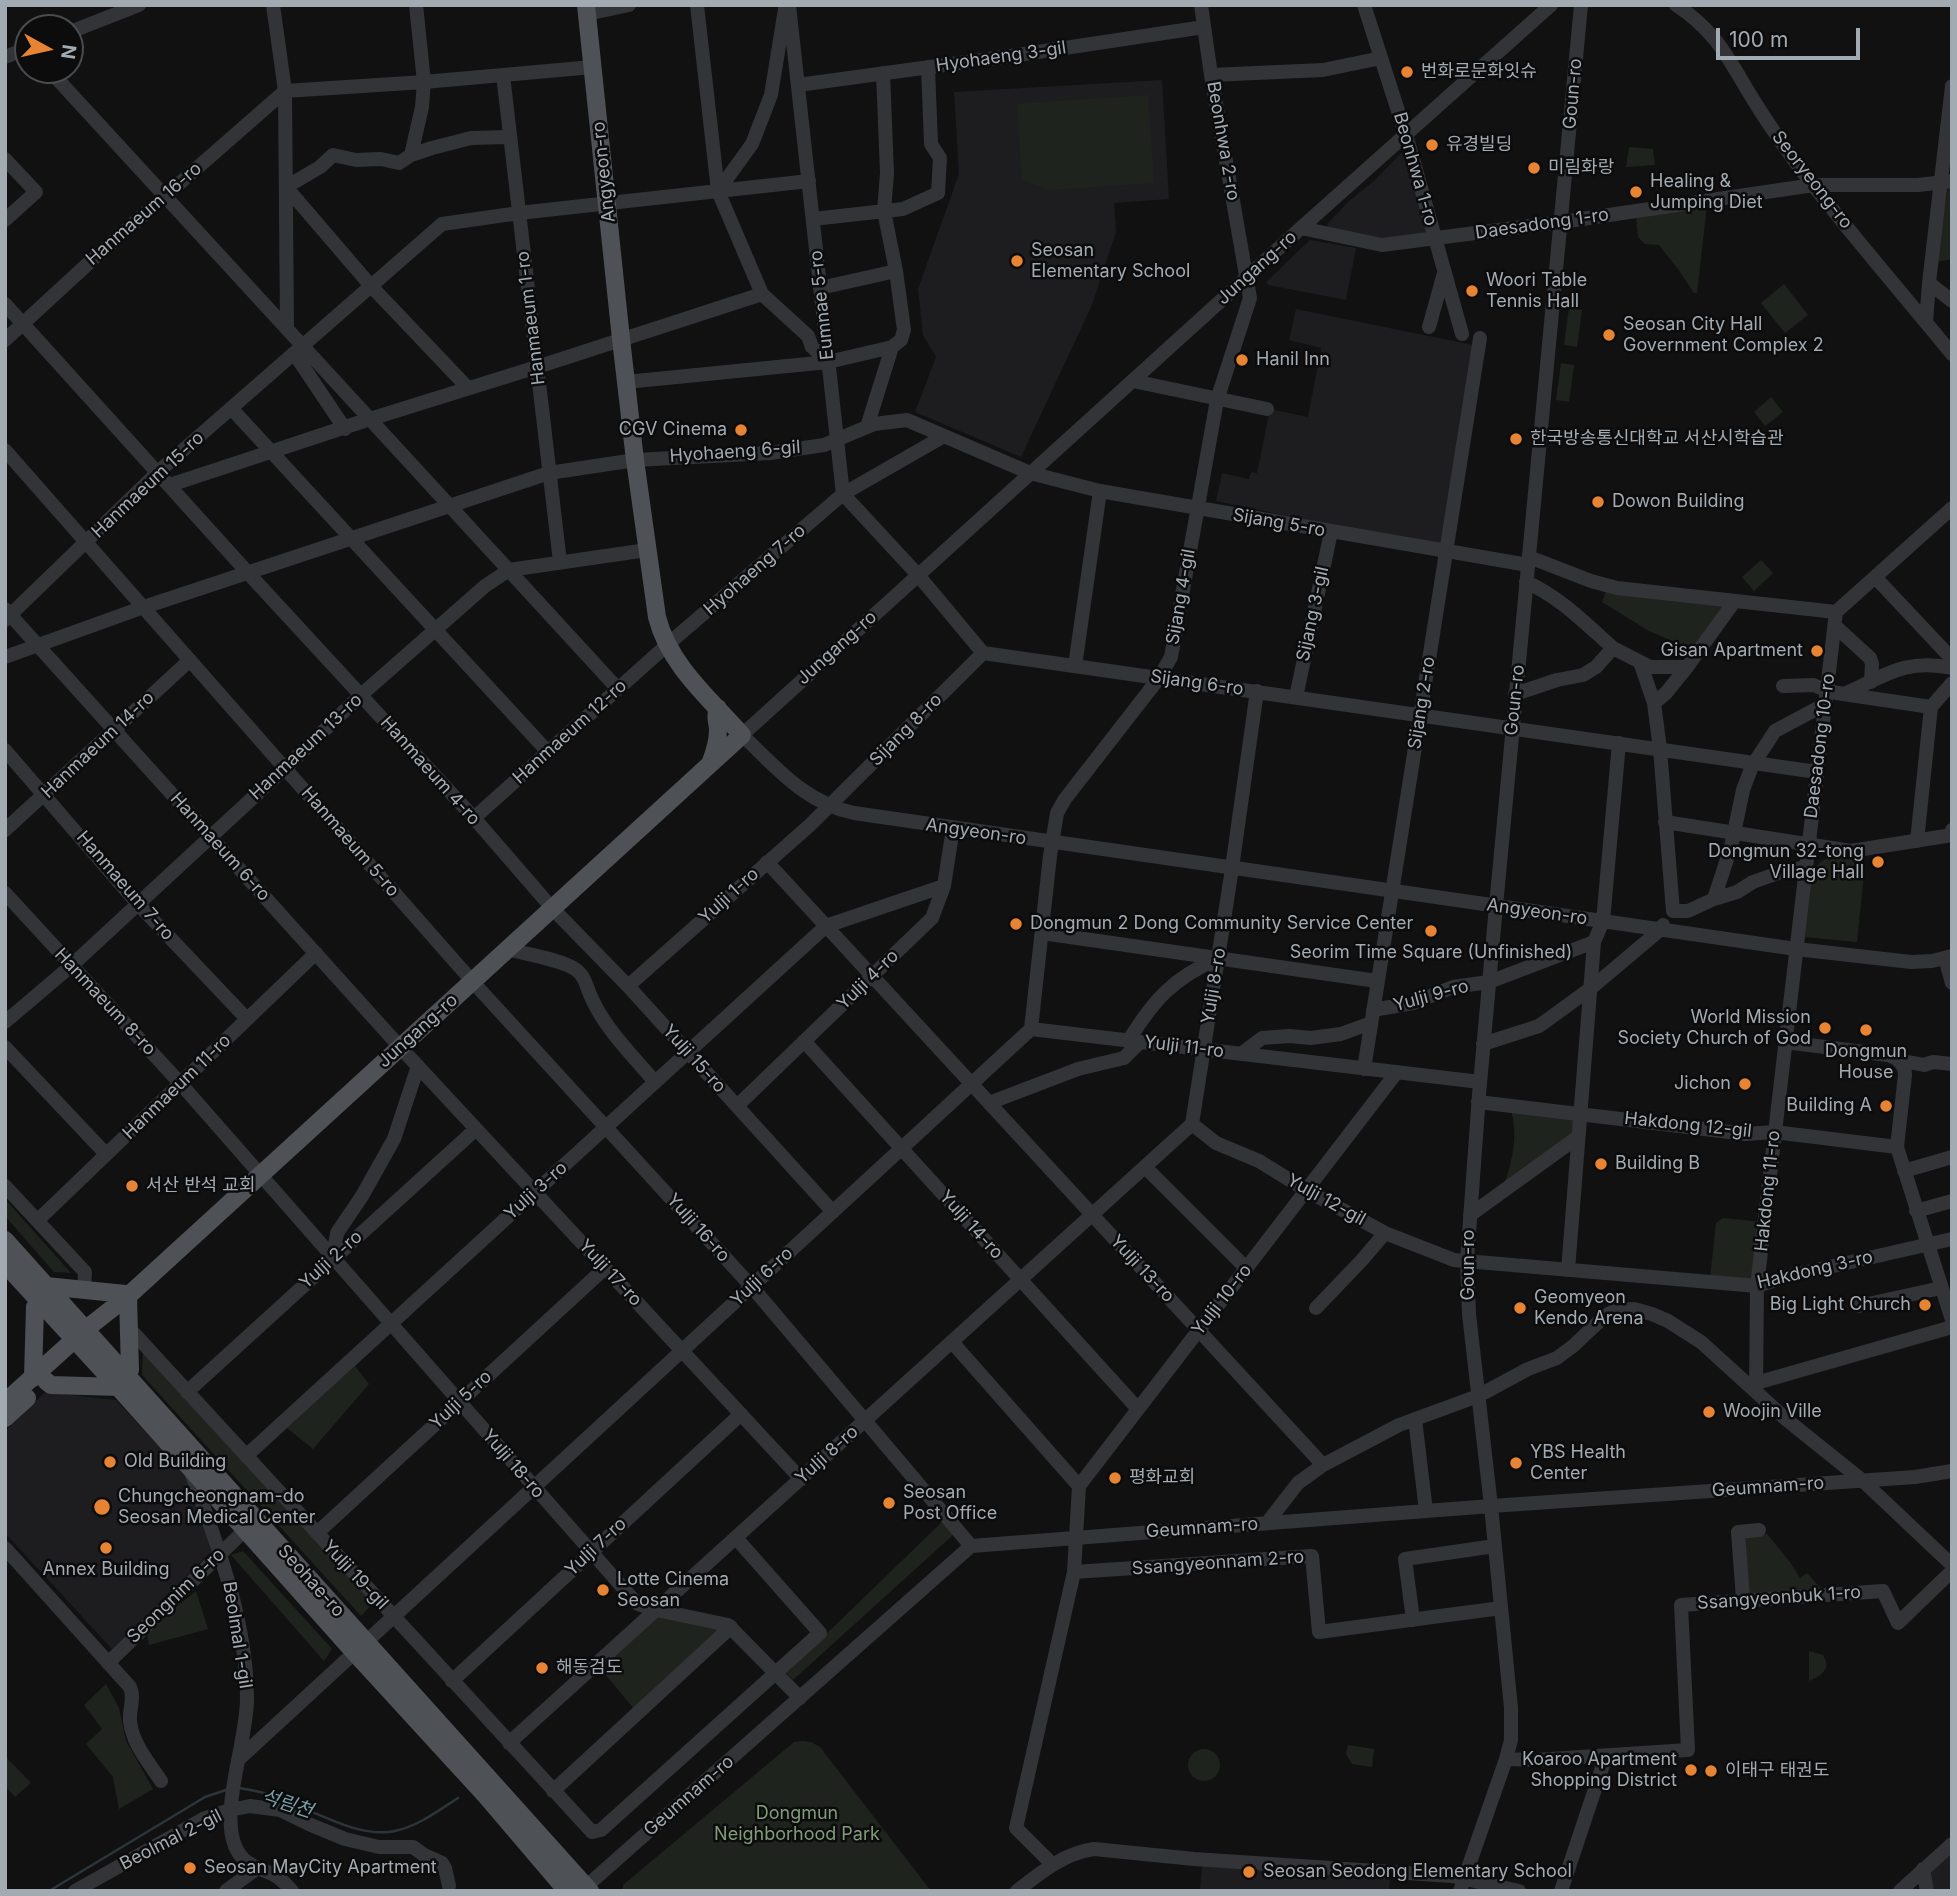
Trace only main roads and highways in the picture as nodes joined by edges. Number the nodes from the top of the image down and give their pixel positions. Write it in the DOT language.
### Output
graph roads {
  1 [pos="587,9"];
  2 [pos="718,708"];
  3 [pos="742,735"];
  4 [pos="710,764"];
  5 [pos="5,1240"];
  6 [pos="5,1264"];
  7 [pos="43,1294"];
  8 [pos="128,1296"];
  9 [pos="84,1339"];
  10 [pos="39,1379"];
  11 [pos="122,1381"];
  12 [pos="5,1402"];
  13 [pos="5,1418"];
  14 [pos="360,1647"];
  15 [pos="586,1889"];
  16 [pos="567,1891"];
  1 -- 2 [label="main road, Angyeon-ro"];
  2 -- 3 [label="main road, Angyeon-ro"];
  2 -- 4 [label="main road"];
  3 -- 4 [label="main road, Jungang-ro"];
  4 -- 8 [label="main road, Jungang-ro"];
  5 -- 7 [label="main road, Seohae-ro"];
  6 -- 7 [label="main road, Seohae-ro"];
  7 -- 8 [label="main road"];
  7 -- 9 [label="main road, Seohae-ro"];
  7 -- 10 [label="main road"];
  8 -- 9 [label="main road, Jungang-ro"];
  8 -- 11 [label="main road"];
  9 -- 10 [label="main road, Jungang-ro"];
  9 -- 11 [label="main road, Seohae-ro"];
  10 -- 11 [label="main road"];
  10 -- 12 [label="main road, Jungang-ro"];
  10 -- 13 [label="main road, Jungang-ro"];
  11 -- 14 [label="main road, Seohae-ro"];
  11 -- 14 [label="main road, Seohae-ro"];
  14 -- 15 [label="main road, Seohae-ro"];
  14 -- 16 [label="main road, Seohae-ro"];
}
